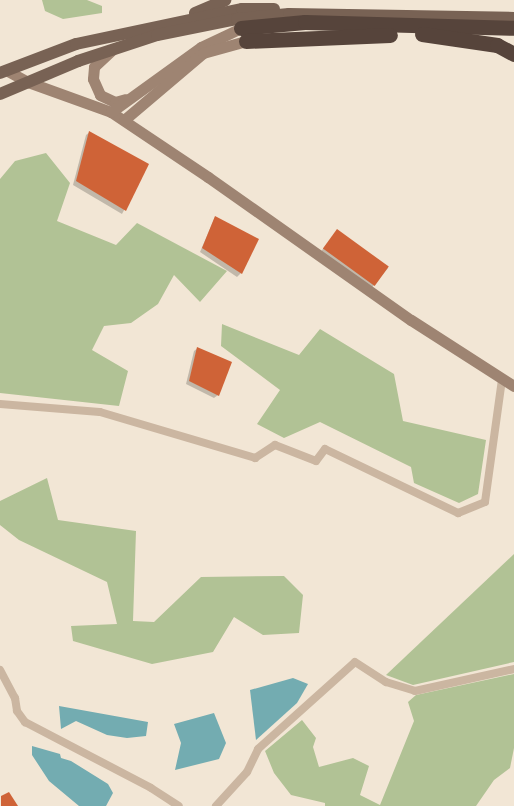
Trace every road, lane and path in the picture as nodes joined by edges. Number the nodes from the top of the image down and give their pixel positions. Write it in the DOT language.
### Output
graph roads {
  1 [pos="225,0"];
  2 [pos="514,10"];
  3 [pos="514,18"];
  4 [pos="170,24"];
  5 [pos="514,28"];
  6 [pos="244,34"];
  7 [pos="422,34"];
  8 [pos="514,36"];
  9 [pos="113,49"];
  10 [pos="514,54"];
  11 [pos="3,72"];
  12 [pos="28,82"];
  13 [pos="0,94"];
  14 [pos="130,98"];
  15 [pos="111,112"];
  16 [pos="124,120"];
  17 [pos="502,380"];
  18 [pos="514,386"];
  19 [pos="0,404"];
  20 [pos="514,669"];
  21 [pos="0,670"];
  22 [pos="180,806"];
  23 [pos="216,806"];
  1 -- 4 [label="main road"];
  2 -- 4 [label="main road"];
  3 -- 9 [label="main road"];
  4 -- 11 [label="main road"];
  5 -- 6 [label="highway"];
  6 -- 7 [label="highway"];
  6 -- 14 [label="main road"];
  6 -- 16 [label="main road"];
  7 -- 8 [label="highway"];
  7 -- 10 [label="highway"];
  9 -- 12 [label="main road"];
  9 -- 14 [label="main road"];
  11 -- 12 [label="main road"];
  12 -- 13 [label="main road"];
  12 -- 15 [label="main road"];
  14 -- 15 [label="main road"];
  15 -- 16 [label="main road"];
  16 -- 17 [label="main road"];
  17 -- 18 [label="main road"];
  17 -- 19 [label="street"];
  20 -- 23 [label="street"];
  21 -- 22 [label="street"];
}
